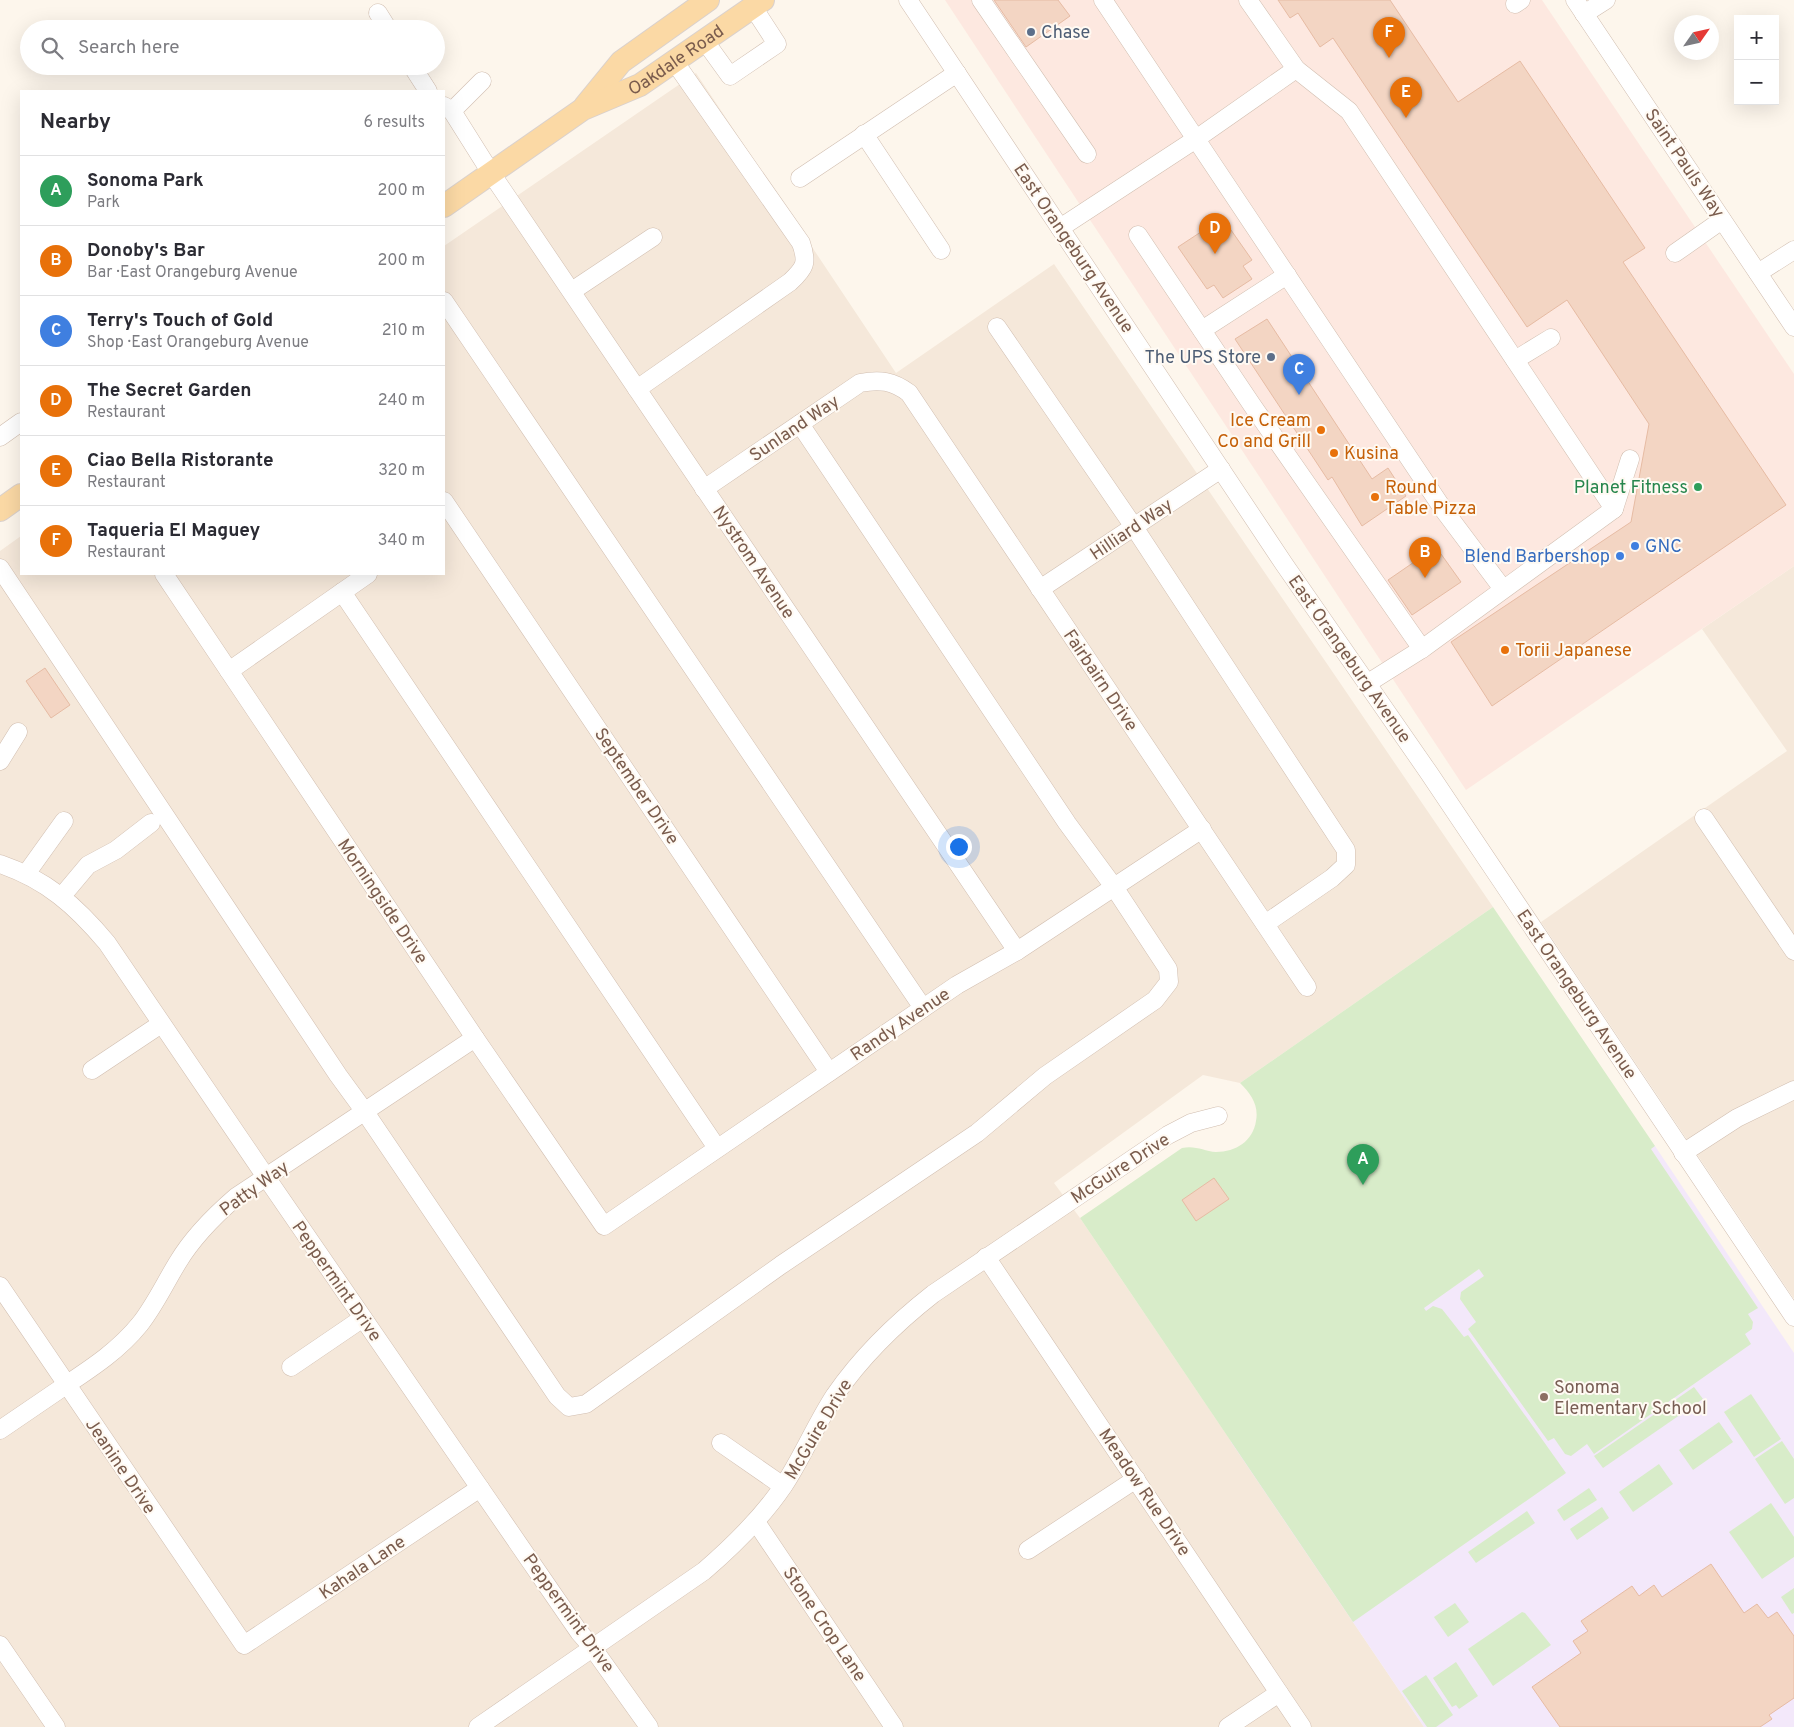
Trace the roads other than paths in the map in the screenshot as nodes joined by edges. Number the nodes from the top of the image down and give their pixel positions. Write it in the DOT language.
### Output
graph roads {
  1 [pos="708,0"];
  2 [pos="908,0"];
  3 [pos="982,0"];
  4 [pos="1103,0"];
  5 [pos="1248,0"];
  6 [pos="1606,0"];
  7 [pos="758,4"];
  8 [pos="1580,7"];
  9 [pos="378,13"];
  10 [pos="382,20"];
  11 [pos="704,40"];
  12 [pos="674,61"];
  13 [pos="1296,69"];
  14 [pos="957,73"];
  15 [pos="418,75"];
  16 [pos="482,81"];
  17 [pos="427,90"];
  18 [pos="448,109"];
  19 [pos="583,109"];
  20 [pos="864,134"];
  21 [pos="1196,139"];
  22 [pos="1087,154"];
  23 [pos="491,173"];
  24 [pos="800,178"];
  25 [pos="445,205"];
  26 [pos="1722,220"];
  27 [pos="1060,228"];
  28 [pos="1138,235"];
  29 [pos="653,237"];
  30 [pos="941,250"];
  31 [pos="1794,250"];
  32 [pos="1675,253"];
  33 [pos="1758,273"];
  34 [pos="1287,275"];
  35 [pos="572,291"];
  36 [pos="445,302"];
  37 [pos="997,327"];
  38 [pos="1794,327"];
  39 [pos="1202,330"];
  40 [pos="1551,338"];
  41 [pos="1515,360"];
  42 [pos="888,380"];
  43 [pos="637,389"];
  44 [pos="20,423"];
  45 [pos="800,424"];
  46 [pos="0,437"];
  47 [pos="1630,459"];
  48 [pos="1221,469"];
  49 [pos="704,488"];
  50 [pos="20,496"];
  51 [pos="1614,509"];
  52 [pos="0,510"];
  53 [pos="447,512"];
  54 [pos="1134,527"];
  55 [pos="0,568"];
  56 [pos="166,575"];
  57 [pos="367,575"];
  58 [pos="1040,589"];
  59 [pos="1503,589"];
  60 [pos="342,592"];
  61 [pos="1422,649"];
  62 [pos="229,671"];
  63 [pos="1368,683"];
  64 [pos="18,732"];
  65 [pos="0,761"];
  66 [pos="1704,818"];
  67 [pos="64,821"];
  68 [pos="151,823"];
  69 [pos="1202,829"];
  70 [pos="0,864"];
  71 [pos="26,874"];
  72 [pos="1114,887"];
  73 [pos="62,896"];
  74 [pos="1265,924"];
  75 [pos="1017,951"];
  76 [pos="1794,951"];
  77 [pos="1307,987"];
  78 [pos="923,1008"];
  79 [pos="161,1024"];
  80 [pos="475,1038"];
  81 [pos="92,1070"];
  82 [pos="829,1072"];
  83 [pos="1794,1090"];
  84 [pos="365,1112"];
  85 [pos="1218,1116"];
  86 [pos="718,1148"];
  87 [pos="1683,1153"];
  88 [pos="266,1177"];
  89 [pos="604,1226"];
  90 [pos="986,1257"];
  91 [pos="0,1286"];
  92 [pos="1794,1317"];
  93 [pos="363,1318"];
  94 [pos="291,1368"];
  95 [pos="66,1385"];
  96 [pos="0,1430"];
  97 [pos="721,1443"];
  98 [pos="1136,1479"];
  99 [pos="783,1486"];
  100 [pos="480,1488"];
  101 [pos="756,1522"];
  102 [pos="1028,1550"];
  103 [pos="0,1645"];
  104 [pos="244,1645"];
  105 [pos="592,1647"];
  106 [pos="1279,1692"];
  107 [pos="56,1727"];
  108 [pos="478,1727"];
  109 [pos="650,1727"];
  110 [pos="894,1727"];
  111 [pos="1228,1727"];
  112 [pos="1302,1727"];
  1 -- 19 [label="main road, Oakdale Road"];
  2 -- 14 [label="street, East Orangeburg Avenue"];
  3 -- 22 [label="street"];
  4 -- 21 [label="street"];
  5 -- 13 [label="street"];
  6 -- 8 [label="street"];
  7 -- 11 [label="main road, Oakdale Road"];
  7 -- 11 [label="street"];
  8 -- 26 [label="street, Saint Pauls Way"];
  9 -- 10 [label="street"];
  11 -- 12 [label="main road, Oakdale Road"];
  12 -- 19 [label="main road, Oakdale Road"];
  12 -- 43 [label="street"];
  13 -- 21 [label="street"];
  13 -- 41 [label="street"];
  14 -- 20 [label="street"];
  14 -- 27 [label="street, East Orangeburg Avenue"];
  15 -- 17 [label="street"];
  16 -- 18 [label="street"];
  18 -- 23 [label="street, Nystrom Avenue"];
  19 -- 23 [label="main road, Oakdale Road"];
  20 -- 24 [label="street"];
  20 -- 30 [label="street"];
  21 -- 27 [label="street"];
  21 -- 34 [label="street"];
  23 -- 25 [label="main road, Oakdale Road"];
  23 -- 35 [label="street, Nystrom Avenue"];
  26 -- 32 [label="street"];
  26 -- 33 [label="street, Saint Pauls Way"];
  27 -- 48 [label="street, East Orangeburg Avenue"];
  28 -- 39 [label="street"];
  29 -- 35 [label="street"];
  31 -- 33 [label="street"];
  33 -- 38 [label="street, Saint Pauls Way"];
  34 -- 39 [label="street"];
  34 -- 59 [label="street"];
  35 -- 43 [label="street, Nystrom Avenue"];
  36 -- 78 [label="street"];
  37 -- 54 [label="street"];
  39 -- 61 [label="street"];
  40 -- 41 [label="street"];
  41 -- 51 [label="street"];
  42 -- 45 [label="street, Sunland Way"];
  42 -- 58 [label="street, Fairbairn Drive"];
  43 -- 49 [label="street, Nystrom Avenue"];
  44 -- 46 [label="street"];
  45 -- 49 [label="street, Sunland Way"];
  45 -- 72 [label="street"];
  47 -- 51 [label="street"];
  48 -- 54 [label="street, Hilliard Way"];
  48 -- 63 [label="street, East Orangeburg Avenue"];
  49 -- 75 [label="street, Nystrom Avenue"];
  50 -- 52 [label="main road"];
  51 -- 59 [label="street"];
  53 -- 82 [label="street, September Drive"];
  54 -- 58 [label="street, Hilliard Way"];
  54 -- 74 [label="street"];
  55 -- 84 [label="street"];
  56 -- 62 [label="street, Morningside Drive"];
  57 -- 60 [label="street"];
  58 -- 69 [label="street, Fairbairn Drive"];
  59 -- 61 [label="street"];
  60 -- 62 [label="street"];
  60 -- 86 [label="street"];
  61 -- 63 [label="street"];
  62 -- 80 [label="street, Morningside Drive"];
  63 -- 87 [label="street, East Orangeburg Avenue"];
  64 -- 65 [label="street"];
  66 -- 76 [label="street"];
  67 -- 71 [label="street"];
  68 -- 73 [label="street"];
  69 -- 72 [label="street, Randy Avenue"];
  69 -- 74 [label="street, Fairbairn Drive"];
  70 -- 71 [label="street, Peppermint Drive"];
  71 -- 73 [label="street, Peppermint Drive"];
  72 -- 75 [label="street, Randy Avenue"];
  72 -- 84 [label="street"];
  73 -- 79 [label="street, Peppermint Drive"];
  74 -- 77 [label="street, Fairbairn Drive"];
  75 -- 78 [label="street, Randy Avenue"];
  78 -- 82 [label="street, Randy Avenue"];
  79 -- 81 [label="street"];
  79 -- 88 [label="street, Peppermint Drive"];
  80 -- 84 [label="street, Patty Way"];
  80 -- 89 [label="street, Morningside Drive"];
  82 -- 86 [label="street, Randy Avenue"];
  83 -- 87 [label="street"];
  84 -- 88 [label="street, Patty Way"];
  85 -- 90 [label="street, McGuire Drive"];
  86 -- 89 [label="street, Randy Avenue"];
  87 -- 92 [label="street, East Orangeburg Avenue"];
  88 -- 93 [label="street, Peppermint Drive"];
  88 -- 95 [label="street, Patty Way"];
  90 -- 98 [label="street, Meadow Rue Drive"];
  90 -- 99 [label="street, McGuire Drive"];
  91 -- 95 [label="street, Jeanine Drive"];
  93 -- 94 [label="street"];
  93 -- 100 [label="street, Peppermint Drive"];
  95 -- 96 [label="street, Patty Way"];
  95 -- 104 [label="street, Jeanine Drive"];
  97 -- 99 [label="street"];
  98 -- 102 [label="street"];
  98 -- 106 [label="street, Meadow Rue Drive"];
  99 -- 101 [label="street, McGuire Drive"];
  100 -- 104 [label="street, Kahala Lane"];
  100 -- 105 [label="street, Peppermint Drive"];
  101 -- 105 [label="street, McGuire Drive"];
  101 -- 110 [label="street, Stone Crop Lane"];
  103 -- 107 [label="street"];
  105 -- 108 [label="street, McGuire Drive"];
  105 -- 109 [label="street, Peppermint Drive"];
  106 -- 111 [label="street"];
  106 -- 112 [label="street, Meadow Rue Drive"];
}
